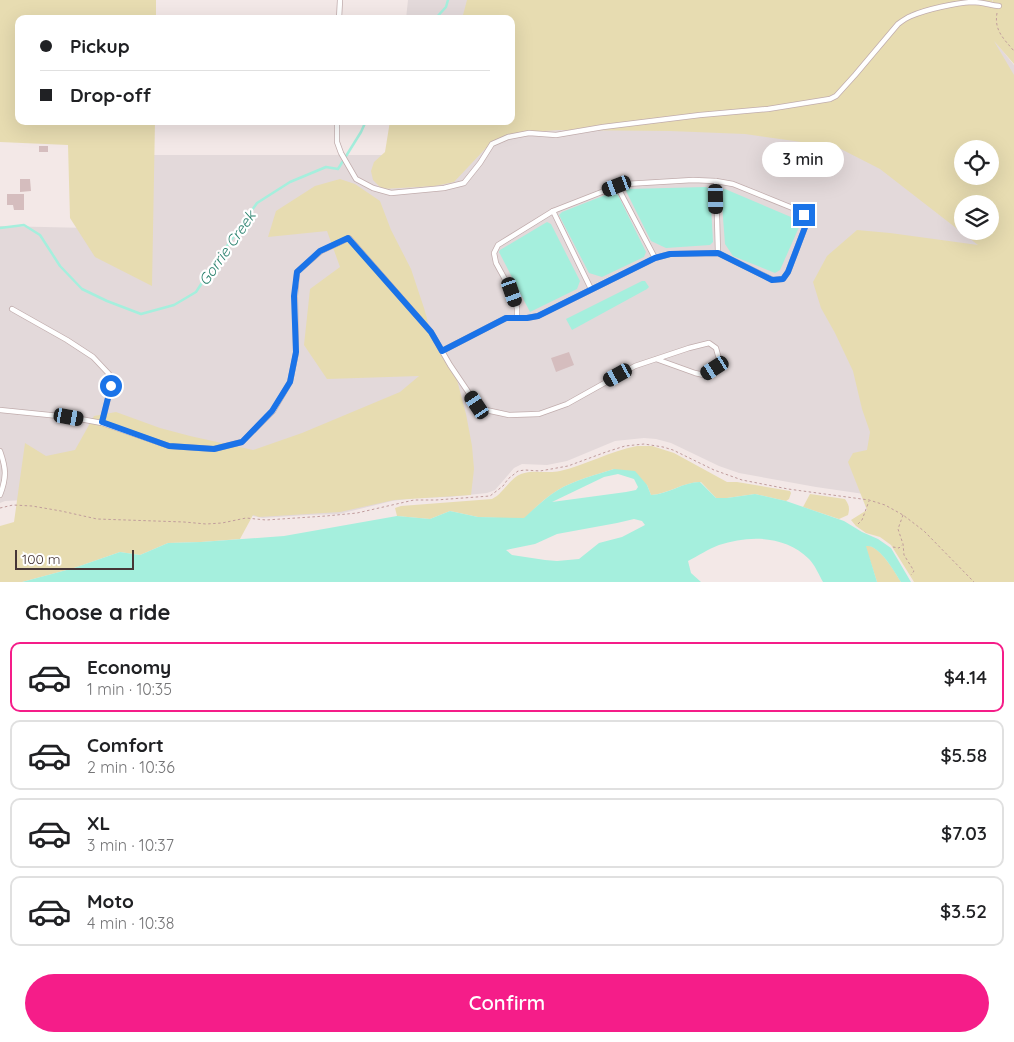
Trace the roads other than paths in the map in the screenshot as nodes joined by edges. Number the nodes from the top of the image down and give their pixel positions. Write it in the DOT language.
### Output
graph roads {
  1 [pos="340,0"];
  2 [pos="999,6"];
  3 [pos="339,15"];
  4 [pos="336,125"];
  5 [pos="716,181"];
  6 [pos="617,186"];
  7 [pos="553,211"];
  8 [pos="718,253"];
  9 [pos="655,258"];
  10 [pos="591,289"];
  11 [pos="12,309"];
  12 [pos="517,318"];
  13 [pos="442,351"];
  14 [pos="656,359"];
  15 [pos="0,410"];
  16 [pos="102,422"];
  17 [pos="0,451"];
  18 [pos="0,494"];
  1 -- 3 [label="lane"];
  2 -- 4 [label="lane"];
  5 -- 6 [label="lane"];
  5 -- 8 [label="lane"];
  5 -- 8 [label="lane"];
  6 -- 7 [label="lane"];
  6 -- 9 [label="lane"];
  7 -- 10 [label="lane"];
  7 -- 12 [label="lane"];
  8 -- 9 [label="lane"];
  9 -- 10 [label="lane"];
  10 -- 12 [label="lane"];
  11 -- 16 [label="lane"];
  12 -- 13 [label="lane"];
  13 -- 14 [label="lane"];
  13 -- 16 [label="lane"];
  14 -- 14 [label="lane"];
  15 -- 16 [label="lane"];
  17 -- 18 [label="lane"];
}
